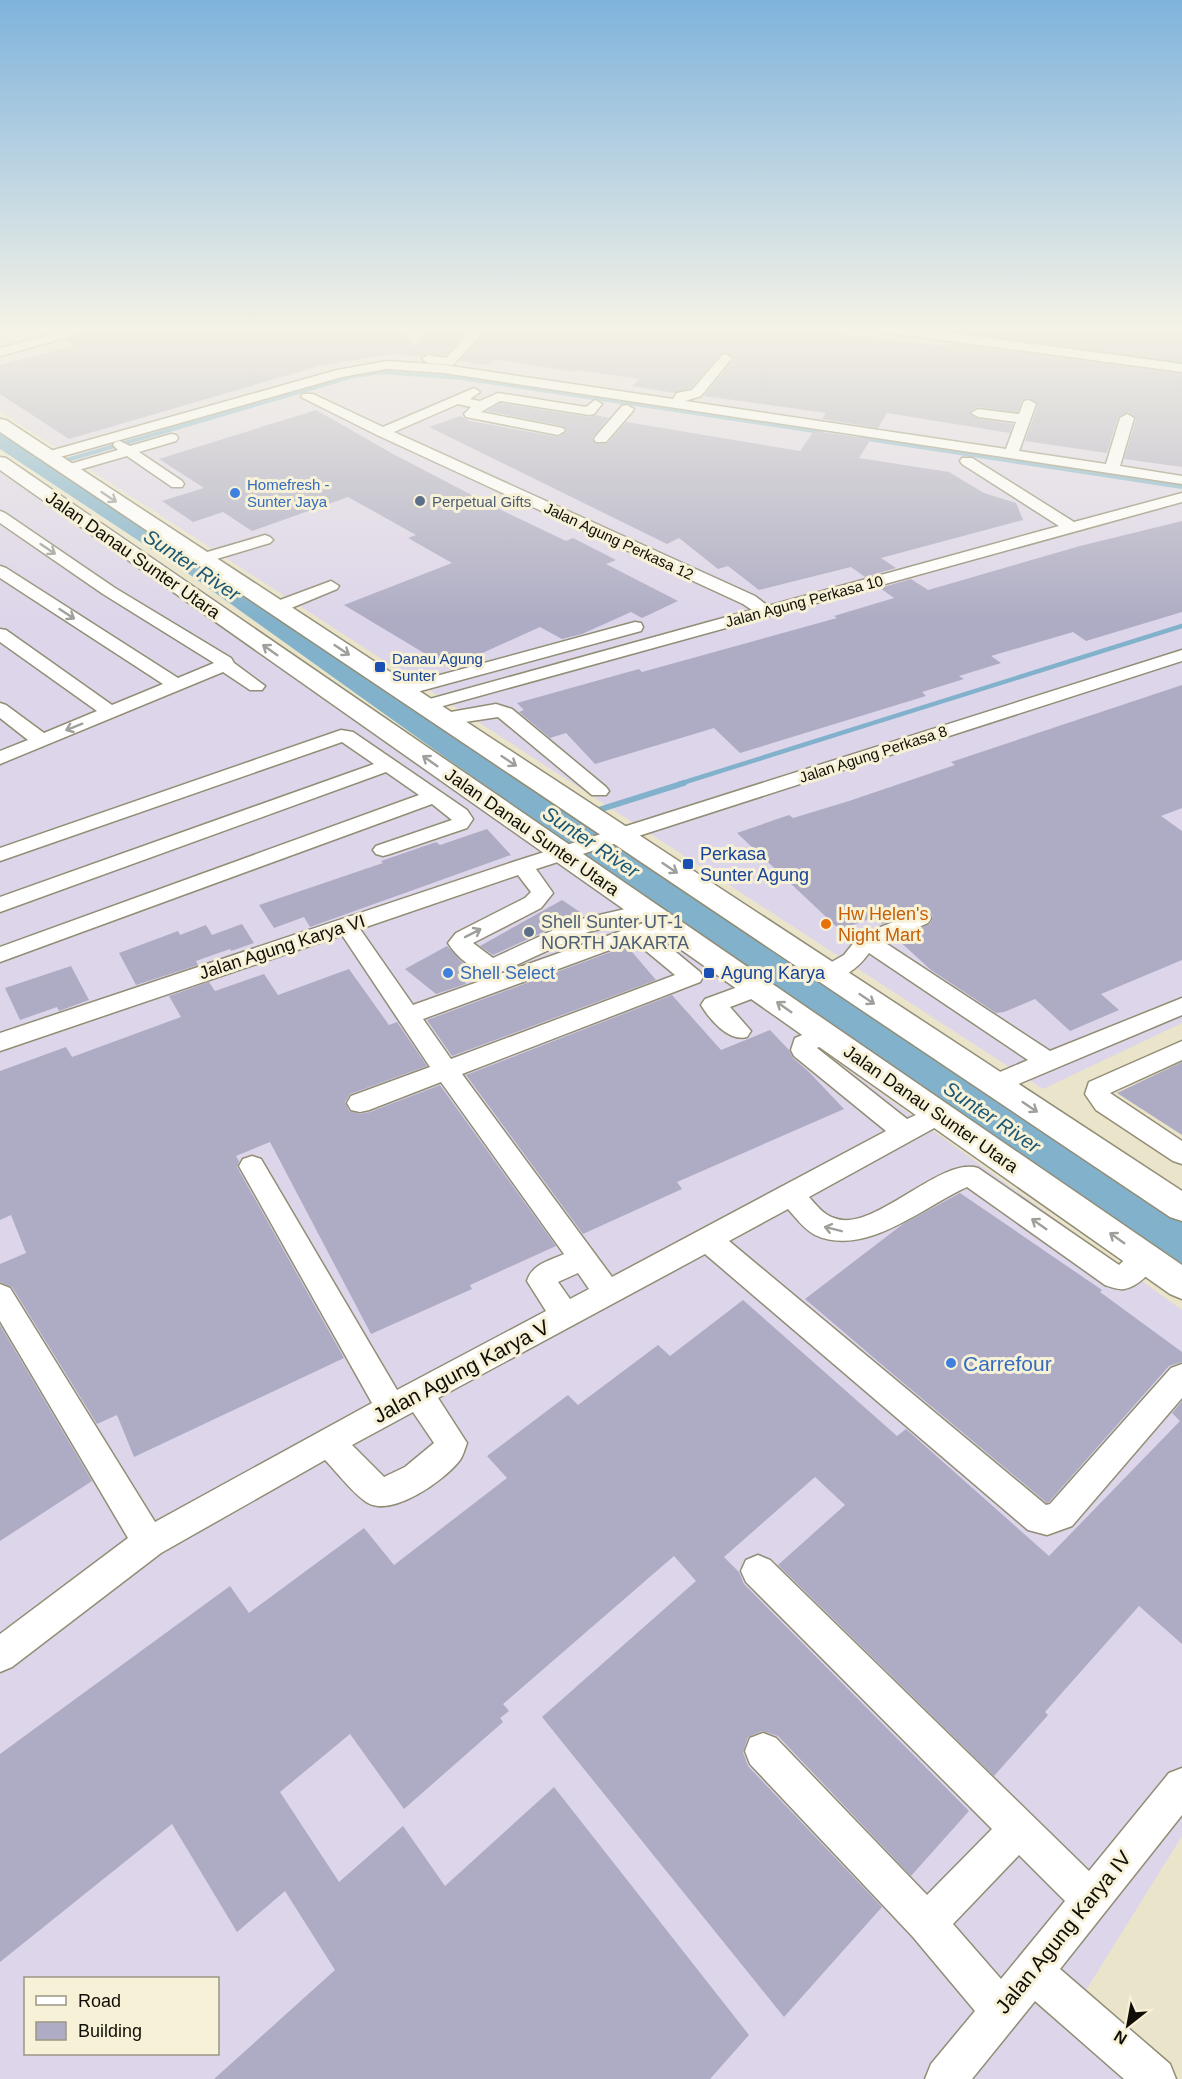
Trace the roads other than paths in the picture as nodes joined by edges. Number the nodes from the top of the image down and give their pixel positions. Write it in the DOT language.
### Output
graph roads {
  1 [pos="2,425"];
  2 [pos="180,425"];
  3 [pos="367,425"];
  4 [pos="399,425"];
  5 [pos="527,425"];
  6 [pos="612,425"];
  7 [pos="740,425"];
  8 [pos="853,425"];
  9 [pos="1021,425"];
  10 [pos="1125,425"];
  11 [pos="558,431"];
  12 [pos="382,432"];
  13 [pos="184,434"];
  14 [pos="601,439"];
  15 [pos="120,445"];
  16 [pos="1013,449"];
  17 [pos="967,461"];
  18 [pos="0,462"];
  19 [pos="58,463"];
  20 [pos="1114,464"];
  21 [pos="1182,480"];
  22 [pos="177,484"];
  23 [pos="1182,495"];
  24 [pos="0,516"];
  25 [pos="1071,527"];
  26 [pos="265,540"];
  27 [pos="202,558"];
  28 [pos="0,571"];
  29 [pos="331,586"];
  30 [pos="705,592"];
  31 [pos="278,607"];
  32 [pos="758,614"];
  33 [pos="635,627"];
  34 [pos="0,634"];
  35 [pos="589,638"];
  36 [pos="614,654"];
  37 [pos="1182,655"];
  38 [pos="225,665"];
  39 [pos="176,685"];
  40 [pos="255,686"];
  41 [pos="402,691"];
  42 [pos="0,710"];
  43 [pos="435,712"];
  44 [pos="111,713"];
  45 [pos="42,741"];
  46 [pos="0,758"];
  47 [pos="389,765"];
  48 [pos="599,791"];
  49 [pos="434,796"];
  50 [pos="614,834"];
  51 [pos="384,849"];
  52 [pos="570,852"];
  53 [pos="0,855"];
  54 [pos="523,866"];
  55 [pos="0,905"];
  56 [pos="920,918"];
  57 [pos="649,922"];
  58 [pos="347,926"];
  59 [pos="867,941"];
  60 [pos="0,955"];
  61 [pos="829,974"];
  62 [pos="757,988"];
  63 [pos="1182,1006"];
  64 [pos="409,1015"];
  65 [pos="739,1030"];
  66 [pos="824,1034"];
  67 [pos="0,1042"];
  68 [pos="1182,1050"];
  69 [pos="1048,1062"];
  70 [pos="446,1071"];
  71 [pos="995,1084"];
  72 [pos="360,1103"];
  73 [pos="938,1114"];
  74 [pos="904,1132"];
  75 [pos="1182,1155"];
  76 [pos="252,1166"];
  77 [pos="791,1196"];
  78 [pos="1182,1208"];
  79 [pos="707,1239"];
  80 [pos="582,1258"];
  81 [pos="1146,1258"];
  82 [pos="1182,1284"];
  83 [pos="608,1293"];
  84 [pos="0,1296"];
  85 [pos="565,1315"];
  86 [pos="1182,1377"];
  87 [pos="418,1394"];
  88 [pos="391,1408"];
  89 [pos="329,1443"];
  90 [pos="149,1542"];
  91 [pos="758,1571"];
  92 [pos="0,1655"];
  93 [pos="763,1751"];
  94 [pos="1182,1786"];
  95 [pos="1019,1828"];
  96 [pos="1090,1899"];
  97 [pos="927,1923"];
  98 [pos="1031,1971"];
  99 [pos="1000,2009"];
  100 [pos="946,2079"];
  101 [pos="1155,2079"];
  1 -- 19 [label="main road, Jalan Danau Sunter Utara"];
  2 -- 15 [label="street"];
  3 -- 12 [label="street, Jalan Agung Perkasa 12"];
  4 -- 12 [label="street"];
  5 -- 11 [label="street"];
  6 -- 14 [label="street"];
  7 -- 17 [label="street"];
  8 -- 16 [label="street"];
  9 -- 16 [label="street"];
  10 -- 20 [label="street"];
  12 -- 32 [label="street, Jalan Agung Perkasa 12"];
  13 -- 15 [label="street"];
  15 -- 19 [label="street"];
  15 -- 19 [label="street"];
  15 -- 22 [label="street"];
  16 -- 20 [label="street"];
  17 -- 23 [label="street"];
  17 -- 25 [label="street"];
  52 -- 18 [label="main road, Jalan Danau Sunter Utara, one-way"];
  19 -- 27 [label="main road, Jalan Danau Sunter Utara, one-way"];
  20 -- 21 [label="street"];
  23 -- 25 [label="street, Jalan Agung Perkasa 10"];
  24 -- 38 [label="street, one-way"];
  25 -- 32 [label="street, Jalan Agung Perkasa 10"];
  26 -- 27 [label="street"];
  27 -- 31 [label="main road, Jalan Danau Sunter Utara"];
  28 -- 39 [label="street, one-way"];
  29 -- 31 [label="street"];
  30 -- 32 [label="street"];
  31 -- 41 [label="main road, Jalan Danau Sunter Utara, one-way"];
  32 -- 36 [label="street, Jalan Agung Perkasa 10"];
  33 -- 35 [label="street"];
  34 -- 44 [label="street"];
  35 -- 36 [label="street"];
  35 -- 41 [label="street"];
  36 -- 43 [label="street, Jalan Agung Perkasa 10"];
  37 -- 50 [label="street, Jalan Agung Perkasa 8"];
  38 -- 39 [label="street"];
  38 -- 40 [label="street"];
  39 -- 44 [label="street"];
  41 -- 43 [label="main road, Jalan Danau Sunter Utara"];
  42 -- 45 [label="street"];
  43 -- 48 [label="street"];
  43 -- 50 [label="main road, Jalan Danau Sunter Utara, one-way"];
  44 -- 45 [label="street, one-way"];
  45 -- 46 [label="street"];
  47 -- 49 [label="street"];
  47 -- 53 [label="street"];
  47 -- 55 [label="street"];
  49 -- 51 [label="street"];
  49 -- 60 [label="street"];
  50 -- 52 [label="street, Jalan Agung Perkasa 8"];
  50 -- 61 [label="main road, Jalan Danau Sunter Utara, one-way"];
  52 -- 54 [label="street, Jalan Agung Karya VI"];
  52 -- 57 [label="main road, Jalan Danau Sunter Utara"];
  57 -- 54 [label="street, one-way"];
  54 -- 58 [label="street, Jalan Agung Karya VI"];
  56 -- 59 [label="street"];
  57 -- 62 [label="main road, Jalan Danau Sunter Utara"];
  57 -- 64 [label="street"];
  57 -- 70 [label="street"];
  58 -- 64 [label="street"];
  58 -- 67 [label="street, Jalan Agung Karya VI"];
  59 -- 61 [label="street"];
  59 -- 69 [label="street"];
  61 -- 71 [label="main road, Jalan Danau Sunter Utara, one-way"];
  62 -- 65 [label="street"];
  66 -- 62 [label="main road, Jalan Danau Sunter Utara, one-way"];
  63 -- 69 [label="street"];
  64 -- 70 [label="street"];
  66 -- 73 [label="main road, Jalan Danau Sunter Utara"];
  66 -- 74 [label="street"];
  68 -- 75 [label="street"];
  69 -- 71 [label="street"];
  70 -- 72 [label="street"];
  70 -- 80 [label="street"];
  71 -- 78 [label="main road, Jalan Danau Sunter Utara, one-way"];
  73 -- 74 [label="street, Jalan Agung Karya V"];
  81 -- 73 [label="main road, Jalan Danau Sunter Utara, one-way"];
  74 -- 77 [label="street, Jalan Agung Karya V"];
  76 -- 88 [label="street"];
  77 -- 79 [label="street, Jalan Agung Karya V"];
  81 -- 77 [label="street, one-way"];
  79 -- 83 [label="street, Jalan Agung Karya V"];
  79 -- 86 [label="street"];
  80 -- 83 [label="street"];
  80 -- 85 [label="street"];
  81 -- 82 [label="main road, Jalan Danau Sunter Utara"];
  83 -- 85 [label="street, Jalan Agung Karya V"];
  84 -- 90 [label="street"];
  85 -- 87 [label="street, Jalan Agung Karya V"];
  87 -- 88 [label="street, Jalan Agung Karya V"];
  87 -- 89 [label="street"];
  88 -- 89 [label="street, Jalan Agung Karya V"];
  89 -- 90 [label="street, Jalan Agung Karya V"];
  90 -- 92 [label="street, Jalan Agung Karya V"];
  91 -- 95 [label="street"];
  93 -- 97 [label="street"];
  94 -- 96 [label="street, Jalan Agung Karya IV"];
  95 -- 96 [label="street"];
  95 -- 97 [label="street"];
  96 -- 98 [label="street, Jalan Agung Karya IV"];
  97 -- 99 [label="street"];
  98 -- 99 [label="street, Jalan Agung Karya IV"];
  98 -- 101 [label="street"];
  99 -- 100 [label="street, Jalan Agung Karya IV"];
}
